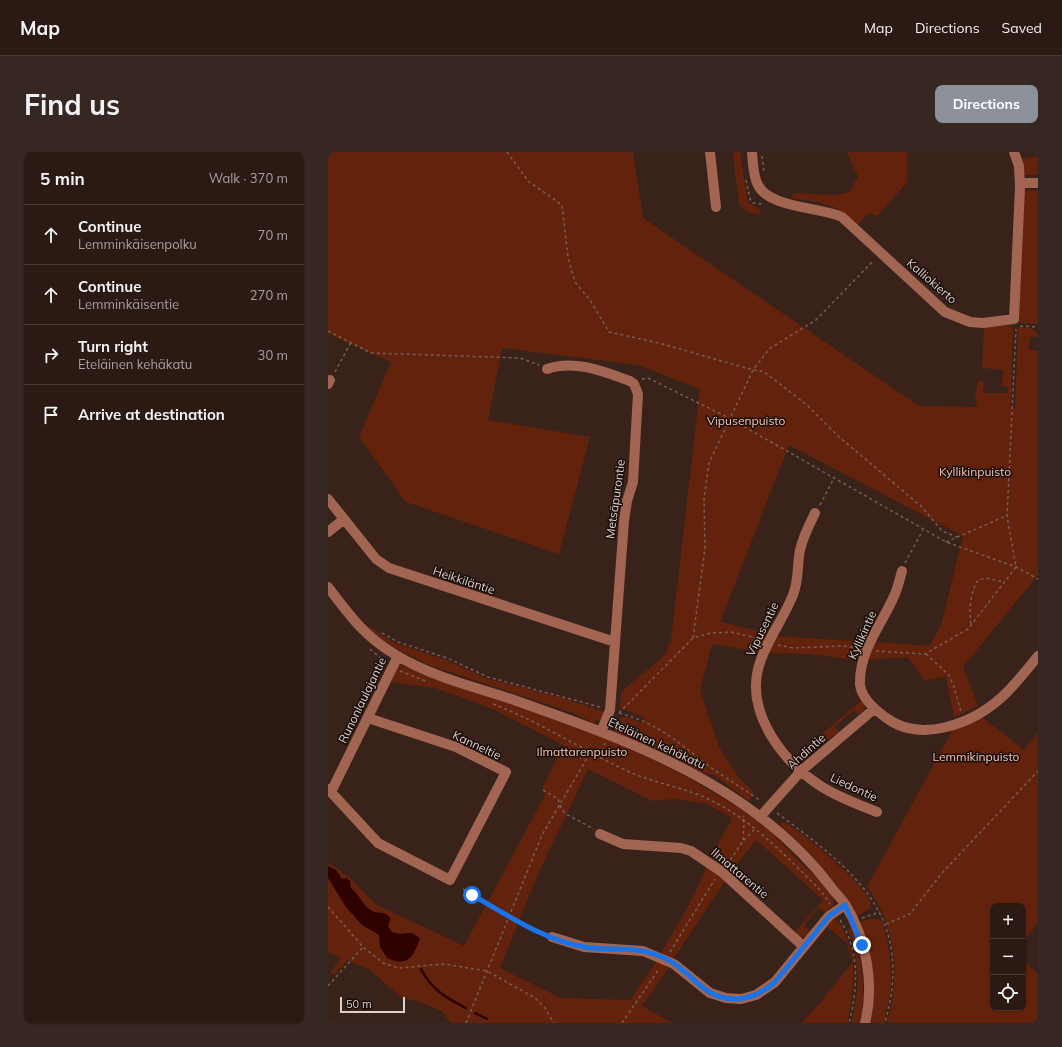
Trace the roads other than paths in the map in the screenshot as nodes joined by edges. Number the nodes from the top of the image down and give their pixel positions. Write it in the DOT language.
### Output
graph roads {
  1 [pos="710,152"];
  2 [pos="752,152"];
  3 [pos="1014,152"];
  4 [pos="1020,183"];
  5 [pos="1038,183"];
  6 [pos="716,207"];
  7 [pos="547,369"];
  8 [pos="328,499"];
  9 [pos="815,514"];
  10 [pos="343,520"];
  11 [pos="328,532"];
  12 [pos="902,571"];
  13 [pos="328,587"];
  14 [pos="615,642"];
  15 [pos="398,656"];
  16 [pos="1038,656"];
  17 [pos="874,709"];
  18 [pos="368,718"];
  19 [pos="601,732"];
  20 [pos="800,771"];
  21 [pos="329,790"];
  22 [pos="877,812"];
  23 [pos="760,817"];
  24 [pos="600,834"];
  25 [pos="450,880"];
  26 [pos="845,905"];
  27 [pos="552,937"];
  28 [pos="804,946"];
  29 [pos="865,1023"];
  1 -- 6 [label="street"];
  2 -- 4 [label="street, Kalliokierto"];
  3 -- 4 [label="street, Kalliokierto"];
  4 -- 5 [label="street"];
  7 -- 14 [label="street, Metsäpurontie"];
  8 -- 10 [label="street, Heikkiläntie"];
  9 -- 20 [label="street, Vipusentie"];
  10 -- 11 [label="street"];
  10 -- 14 [label="street, Heikkiläntie"];
  12 -- 17 [label="street, Kyllikintie"];
  13 -- 15 [label="street, Eteläinen kehäkatu"];
  14 -- 19 [label="street, Metsäpurontie"];
  15 -- 18 [label="street, Runonlaulajantie"];
  15 -- 19 [label="street, Eteläinen kehäkatu"];
  16 -- 17 [label="street"];
  17 -- 20 [label="street, Ahdintie"];
  18 -- 21 [label="street, Runonlaulajantie"];
  18 -- 25 [label="street, Kanneltie"];
  19 -- 23 [label="street, Eteläinen kehäkatu"];
  20 -- 22 [label="street, Liedontie"];
  20 -- 23 [label="street, Ahdintie"];
  21 -- 25 [label="street, Runonlaulajantie"];
  23 -- 26 [label="street, Eteläinen kehäkatu"];
  24 -- 28 [label="street, Ilmattarentie"];
  26 -- 28 [label="street"];
  26 -- 29 [label="street, Eteläinen kehäkatu"];
  27 -- 28 [label="street"];
}
